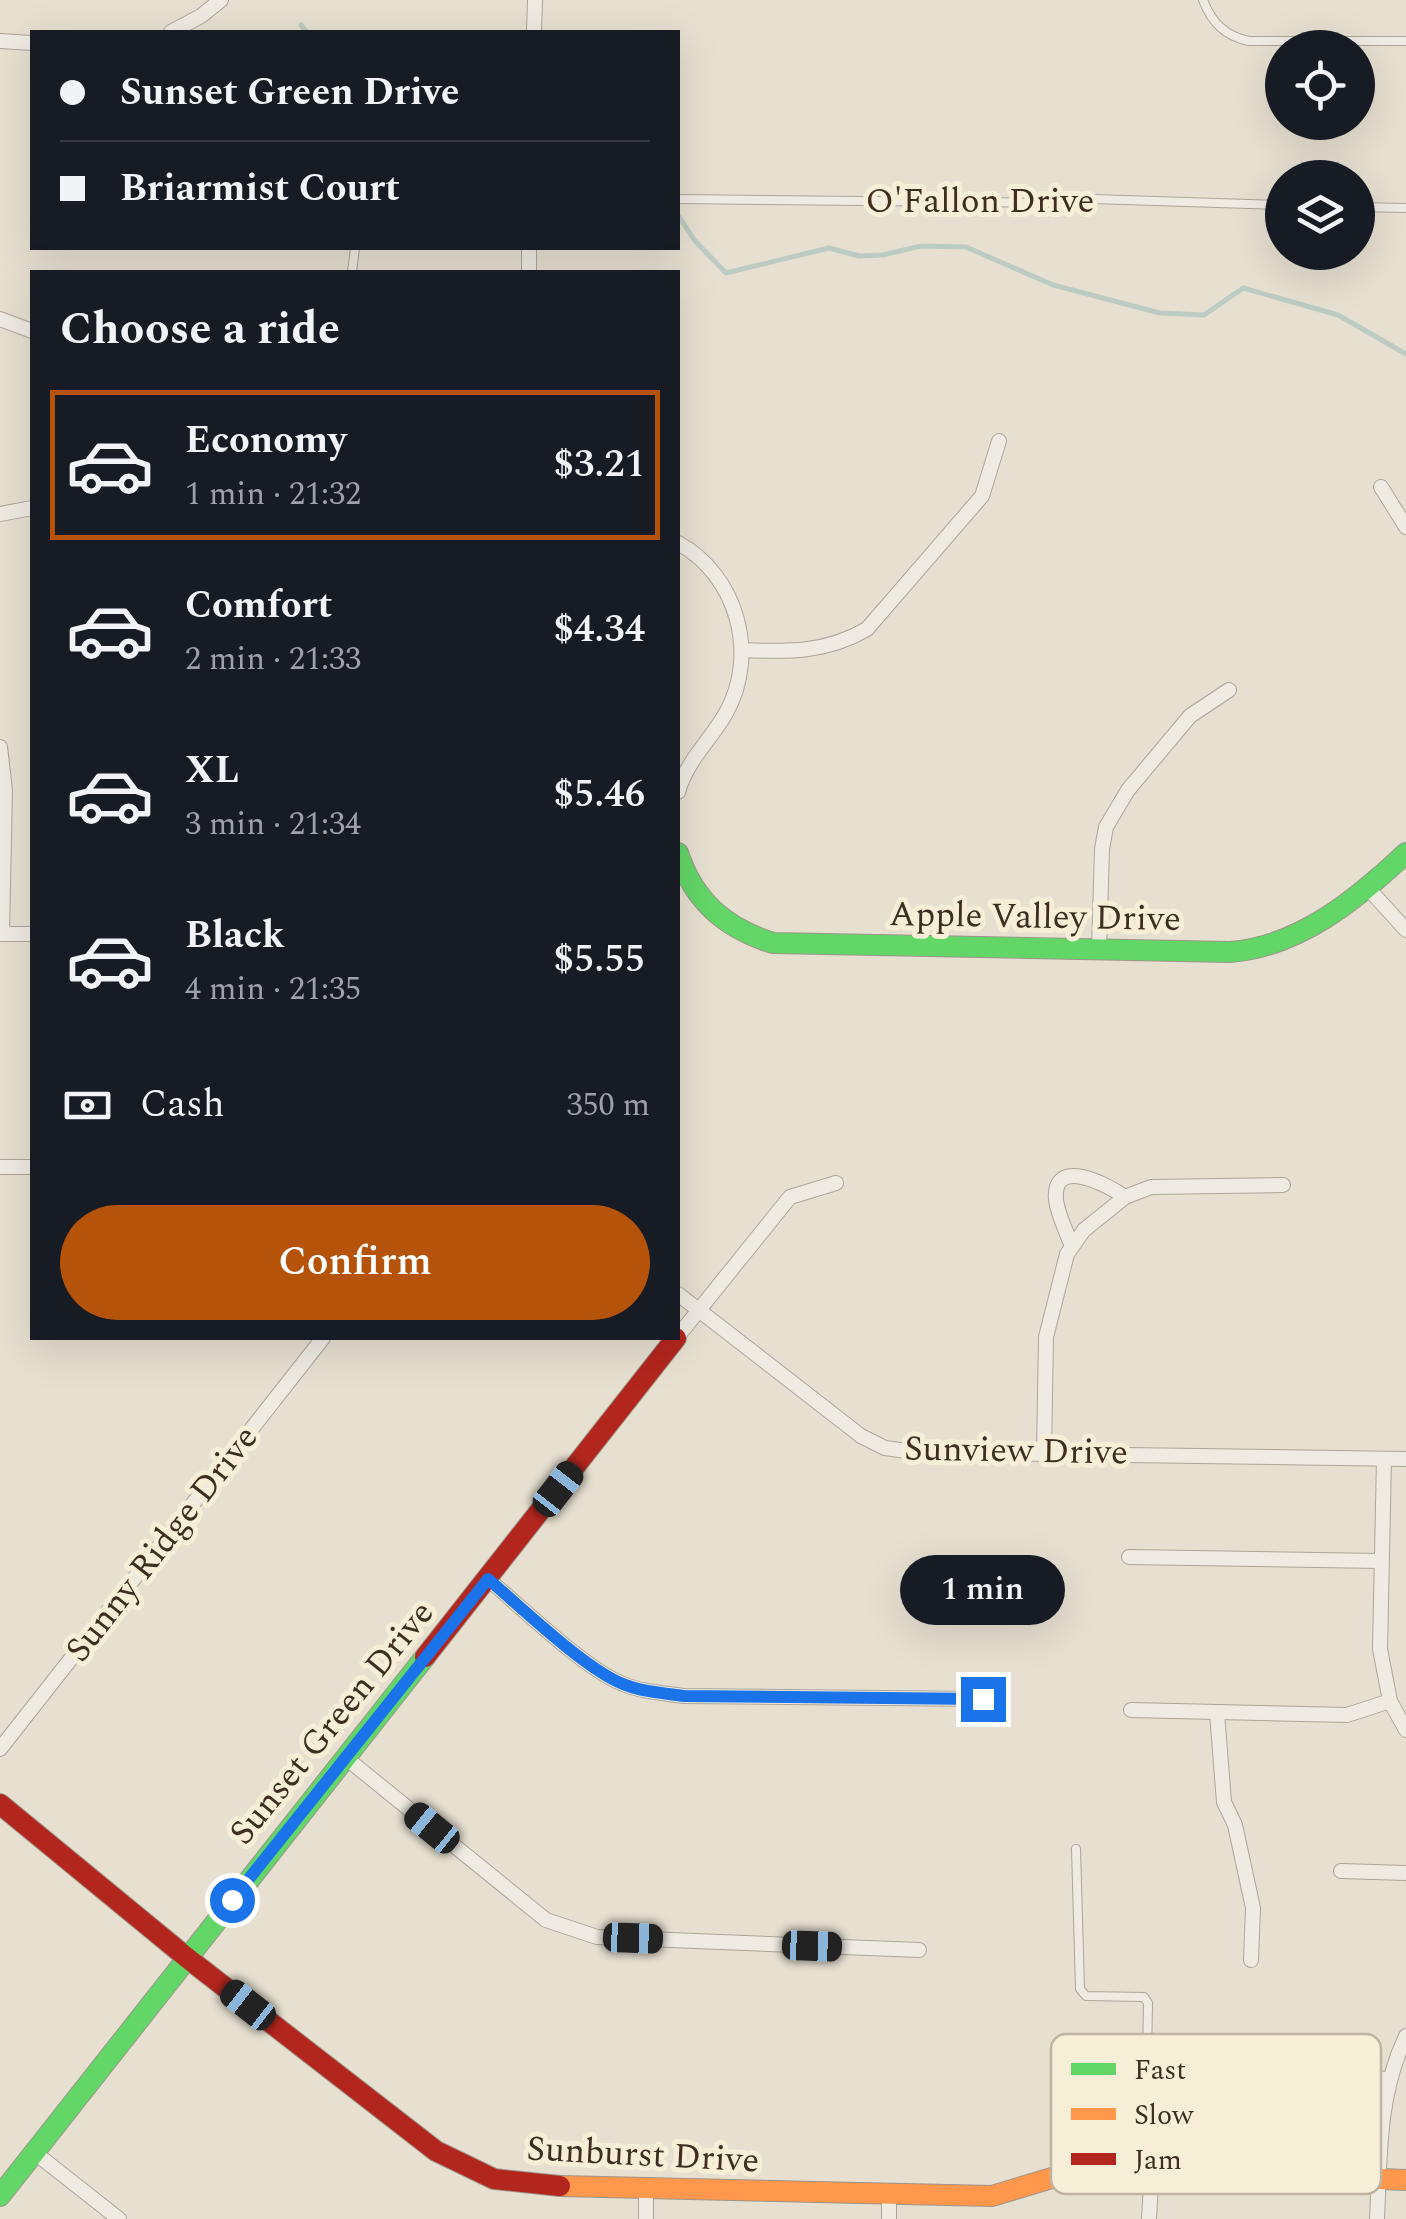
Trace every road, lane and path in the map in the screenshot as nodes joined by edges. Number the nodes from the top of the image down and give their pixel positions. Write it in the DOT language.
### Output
graph roads {
  1 [pos="221,0"];
  2 [pos="534,0"];
  3 [pos="1204,0"];
  4 [pos="174,30"];
  5 [pos="534,30"];
  6 [pos="0,41"];
  7 [pos="1406,41"];
  8 [pos="30,43"];
  9 [pos="680,200"];
  10 [pos="1265,204"];
  11 [pos="1375,207"];
  12 [pos="1406,208"];
  13 [pos="0,318"];
  14 [pos="30,329"];
  15 [pos="998,441"];
  16 [pos="1382,487"];
  17 [pos="30,508"];
  18 [pos="0,514"];
  19 [pos="1406,527"];
  20 [pos="680,545"];
  21 [pos="742,650"];
  22 [pos="1229,690"];
  23 [pos="0,747"];
  24 [pos="680,786"];
  25 [pos="1406,853"];
  26 [pos="680,859"];
  27 [pos="1367,887"];
  28 [pos="1406,930"];
  29 [pos="1,934"];
  30 [pos="30,934"];
  31 [pos="1099,950"];
  32 [pos="0,1167"];
  33 [pos="30,1167"];
  34 [pos="836,1183"];
  35 [pos="1283,1185"];
  36 [pos="1126,1196"];
  37 [pos="1072,1248"];
  38 [pos="680,1296"];
  39 [pos="698,1310"];
  40 [pos="680,1333"];
  41 [pos="320,1340"];
  42 [pos="675,1340"];
  43 [pos="1044,1452"];
  44 [pos="1384,1459"];
  45 [pos="1406,1459"];
  46 [pos="1129,1557"];
  47 [pos="1382,1560"];
  48 [pos="488,1579"];
  49 [pos="983,1699"];
  50 [pos="1390,1701"];
  51 [pos="1131,1710"];
  52 [pos="1217,1713"];
  53 [pos="1406,1730"];
  54 [pos="0,1750"];
  55 [pos="346,1758"];
  56 [pos="0,1804"];
  57 [pos="1076,1849"];
  58 [pos="1341,1871"];
  59 [pos="1406,1874"];
  60 [pos="918,1950"];
  61 [pos="186,1956"];
  62 [pos="1251,1960"];
  63 [pos="1148,2034"];
  64 [pos="1406,2037"];
  65 [pos="1381,2078"];
  66 [pos="1388,2080"];
  67 [pos="1381,2124"];
  68 [pos="34,2152"];
  69 [pos="1051,2178"];
  70 [pos="1381,2178"];
  71 [pos="1406,2180"];
  72 [pos="646,2190"];
  73 [pos="1150,2194"];
  74 [pos="1379,2194"];
  75 [pos="0,2196"];
  76 [pos="890,2196"];
  77 [pos="120,2219"];
  78 [pos="646,2219"];
  79 [pos="889,2219"];
  80 [pos="1150,2219"];
  81 [pos="1378,2219"];
  1 -- 4 [label="street"];
  2 -- 5 [label="street"];
  3 -- 7 [label="lane"];
  6 -- 8 [label="street"];
  9 -- 10 [label="lane, O'Fallon Drive"];
  11 -- 12 [label="lane"];
  13 -- 14 [label="street"];
  15 -- 21 [label="street"];
  16 -- 19 [label="street"];
  17 -- 18 [label="street"];
  20 -- 21 [label="street"];
  21 -- 24 [label="street"];
  22 -- 31 [label="street"];
  23 -- 29 [label="street"];
  25 -- 27 [label="street, Apple Valley Drive"];
  26 -- 31 [label="street, Apple Valley Drive"];
  27 -- 28 [label="street"];
  27 -- 31 [label="street, Apple Valley Drive"];
  29 -- 30 [label="street"];
  32 -- 33 [label="street"];
  34 -- 39 [label="street, Sunset Green Drive"];
  35 -- 36 [label="street"];
  36 -- 37 [label="street"];
  36 -- 37 [label="street"];
  37 -- 43 [label="street"];
  38 -- 39 [label="street, Sunview Drive"];
  39 -- 40 [label="street, Sunset Green Drive"];
  39 -- 43 [label="street, Sunview Drive"];
  41 -- 54 [label="street, Sunny Ridge Drive"];
  42 -- 48 [label="street, Sunset Green Drive"];
  43 -- 44 [label="street, Sunview Drive"];
  44 -- 45 [label="street, Sunview Drive"];
  44 -- 47 [label="street"];
  46 -- 47 [label="street"];
  47 -- 50 [label="street"];
  48 -- 49 [label="street"];
  48 -- 55 [label="street, Sunset Green Drive"];
  50 -- 52 [label="street"];
  50 -- 53 [label="street"];
  51 -- 52 [label="street"];
  52 -- 62 [label="street"];
  55 -- 60 [label="street"];
  55 -- 61 [label="street, Sunset Green Drive"];
  56 -- 61 [label="street, Sunburst Drive"];
  57 -- 63 [label="lane"];
  58 -- 59 [label="street"];
  61 -- 68 [label="street, Sunset Green Drive"];
  61 -- 72 [label="street, Sunburst Drive"];
  64 -- 66 [label="street"];
  65 -- 66 [label="street"];
  66 -- 67 [label="street"];
  68 -- 75 [label="street, Sunset Green Drive"];
  68 -- 77 [label="street"];
  69 -- 76 [label="street, Sunburst Drive"];
  70 -- 71 [label="street, Sunburst Drive"];
  72 -- 76 [label="street, Sunburst Drive"];
  72 -- 78 [label="street"];
  73 -- 80 [label="street"];
  74 -- 81 [label="street"];
  76 -- 79 [label="street"];
}
